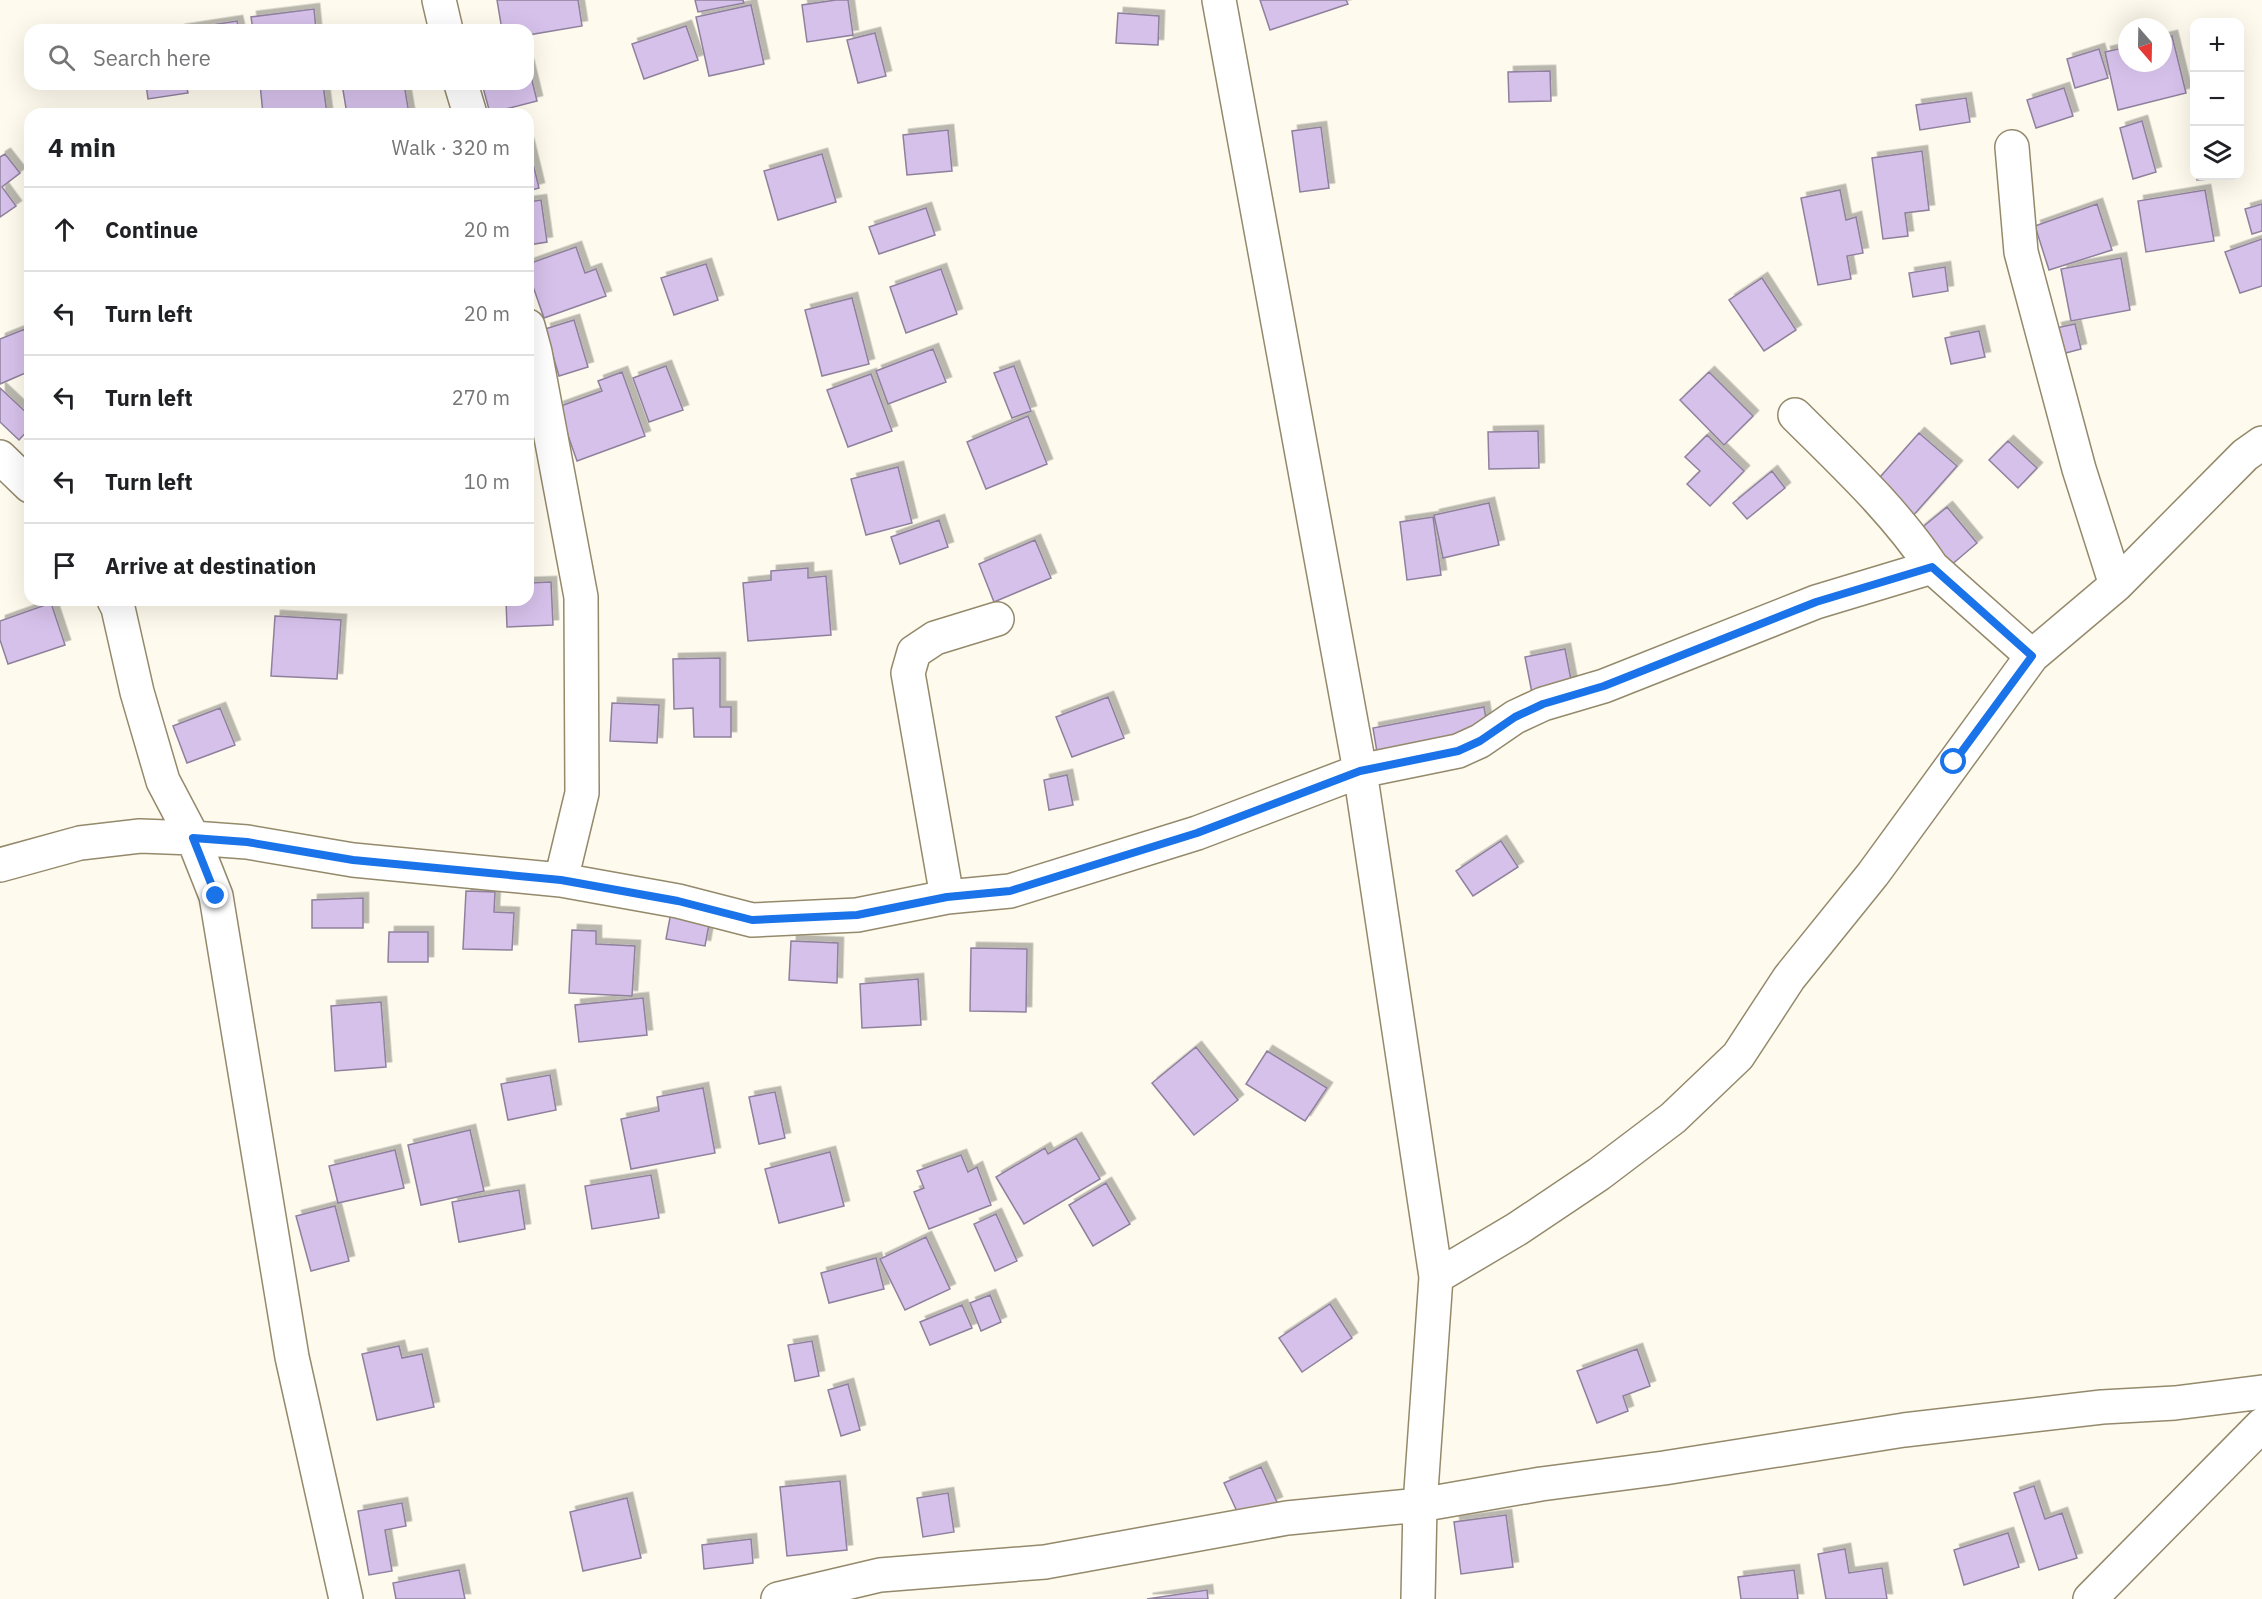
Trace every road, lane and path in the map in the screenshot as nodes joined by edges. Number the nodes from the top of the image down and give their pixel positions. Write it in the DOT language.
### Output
graph roads {
  1 [pos="439,0"];
  2 [pos="1219,0"];
  3 [pos="445,24"];
  4 [pos="463,90"];
  5 [pos="468,108"];
  6 [pos="2012,147"];
  7 [pos="534,365"];
  8 [pos="1795,415"];
  9 [pos="2262,443"];
  10 [pos="0,457"];
  11 [pos="24,480"];
  12 [pos="1932,567"];
  13 [pos="2116,585"];
  14 [pos="117,606"];
  15 [pos="997,619"];
  16 [pos="2032,656"];
  17 [pos="1360,771"];
  18 [pos="193,838"];
  19 [pos="0,865"];
  20 [pos="561,880"];
  21 [pos="947,897"];
  22 [pos="1436,1277"];
  23 [pos="2262,1392"];
  24 [pos="2262,1425"];
  25 [pos="1420,1505"];
  26 [pos="346,1599"];
  27 [pos="778,1599"];
  28 [pos="1418,1599"];
  29 [pos="2090,1599"];
  1 -- 3 [label="street"];
  2 -- 17 [label="street"];
  4 -- 5 [label="street"];
  6 -- 13 [label="street"];
  7 -- 20 [label="street"];
  8 -- 12 [label="street"];
  9 -- 13 [label="street"];
  10 -- 11 [label="street"];
  12 -- 16 [label="street"];
  12 -- 17 [label="street"];
  13 -- 16 [label="street"];
  14 -- 18 [label="street"];
  15 -- 21 [label="street"];
  16 -- 22 [label="street"];
  17 -- 21 [label="street"];
  17 -- 22 [label="street"];
  18 -- 19 [label="street"];
  18 -- 20 [label="street"];
  18 -- 26 [label="street"];
  20 -- 21 [label="street"];
  22 -- 25 [label="street"];
  23 -- 25 [label="street"];
  24 -- 29 [label="street"];
  25 -- 27 [label="street"];
  25 -- 28 [label="street"];
}
